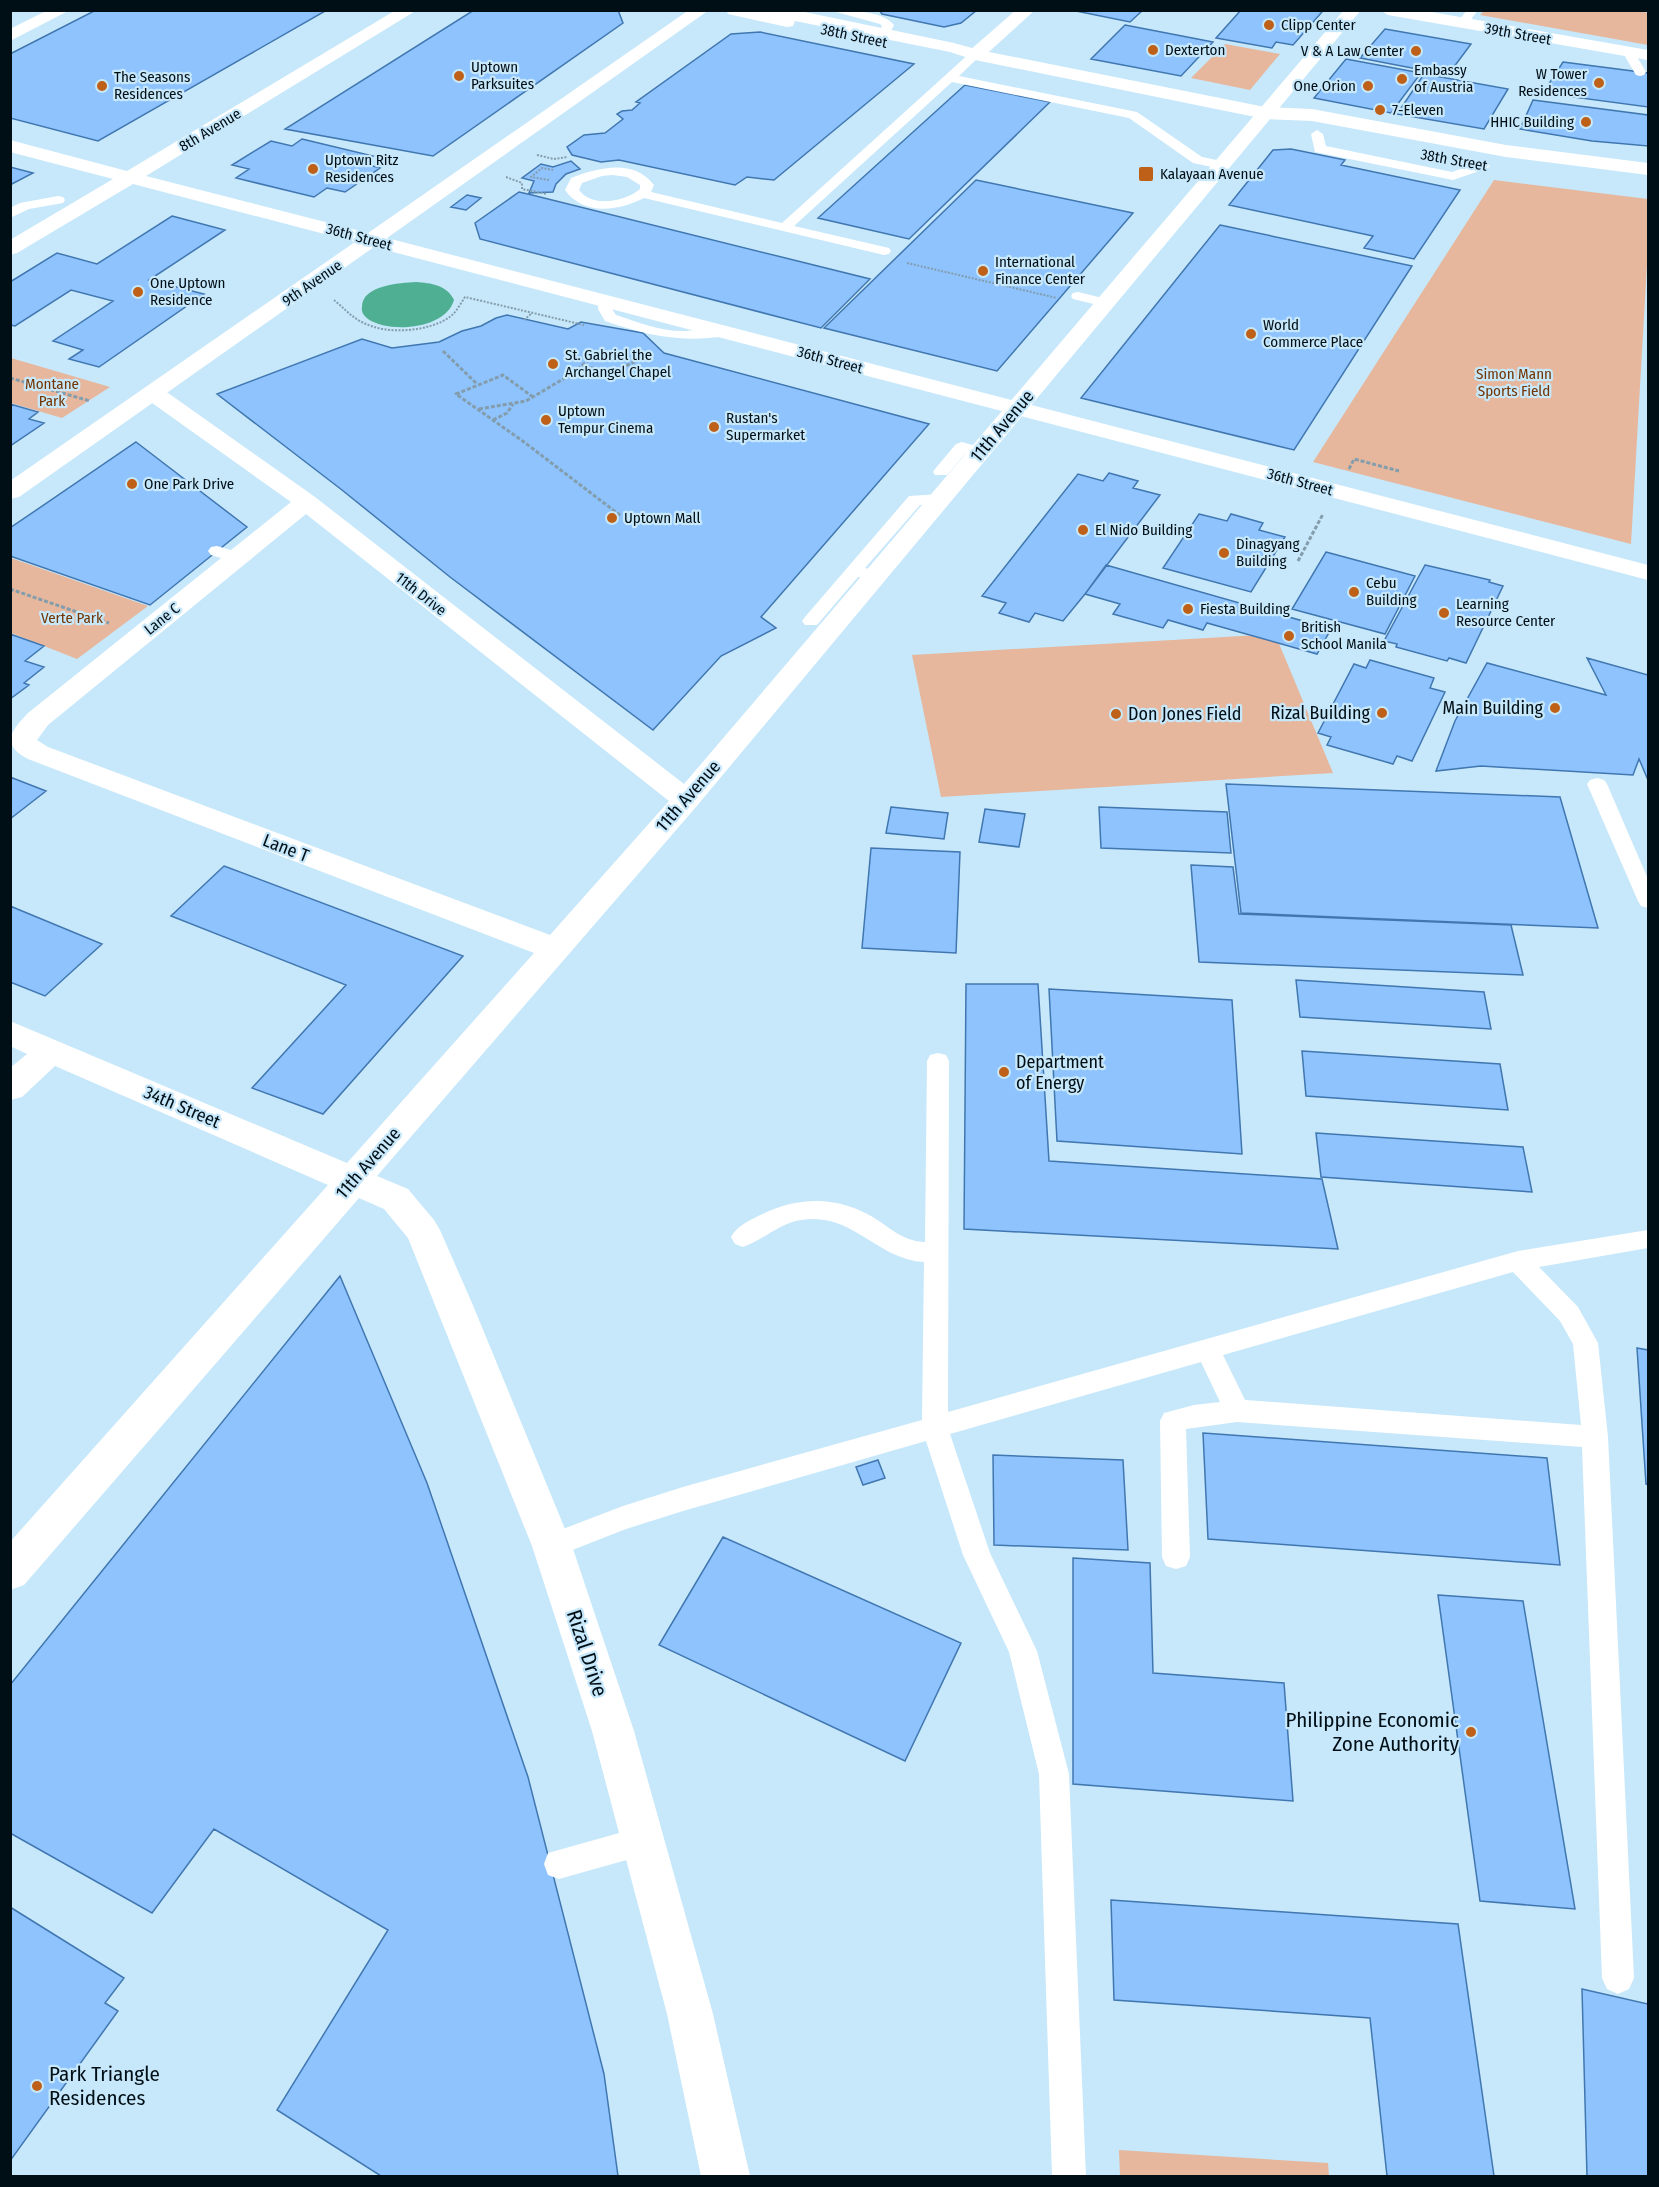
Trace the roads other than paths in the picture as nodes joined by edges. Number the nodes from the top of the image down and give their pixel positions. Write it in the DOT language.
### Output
graph roads {
  1 [pos="62,10"];
  2 [pos="375,10"];
  3 [pos="409,10"];
  4 [pos="701,10"];
  5 [pos="734,10"];
  6 [pos="767,10"];
  7 [pos="834,10"];
  8 [pos="1027,10"];
  9 [pos="1353,10"];
  10 [pos="1388,10"];
  11 [pos="803,14"];
  12 [pos="1467,17"];
  13 [pos="884,34"];
  14 [pos="10,36"];
  15 [pos="1629,53"];
  16 [pos="975,55"];
  17 [pos="1648,56"];
  18 [pos="1640,72"];
  19 [pos="951,78"];
  20 [pos="940,88"];
  21 [pos="958,91"];
  22 [pos="1265,113"];
  23 [pos="10,146"];
  24 [pos="1222,165"];
  25 [pos="1648,169"];
  26 [pos="107,171"];
  27 [pos="1549,175"];
  28 [pos="131,178"];
  29 [pos="1570,178"];
  30 [pos="1648,186"];
  31 [pos="643,194"];
  32 [pos="58,200"];
  33 [pos="10,214"];
  34 [pos="10,227"];
  35 [pos="785,227"];
  36 [pos="372,240"];
  37 [pos="10,249"];
  38 [pos="884,251"];
  39 [pos="1078,296"];
  40 [pos="1106,303"];
  41 [pos="153,393"];
  42 [pos="1016,408"];
  43 [pos="980,452"];
  44 [pos="941,472"];
  45 [pos="10,492"];
  46 [pos="306,502"];
  47 [pos="864,573"];
  48 [pos="1648,573"];
  49 [pos="811,621"];
  50 [pos="23,740"];
  51 [pos="1598,784"];
  52 [pos="686,800"];
  53 [pos="1648,901"];
  54 [pos="555,949"];
  55 [pos="10,1033"];
  56 [pos="51,1051"];
  57 [pos="938,1061"];
  58 [pos="10,1088"];
  59 [pos="353,1180"];
  60 [pos="743,1237"];
  61 [pos="1648,1239"];
  62 [pos="935,1252"];
  63 [pos="1518,1261"];
  64 [pos="1207,1348"];
  65 [pos="1237,1411"];
  66 [pos="934,1428"];
  67 [pos="1595,1437"];
  68 [pos="552,1546"];
  69 [pos="1176,1557"];
  70 [pos="10,1572"];
  71 [pos="644,1841"];
  72 [pos="559,1864"];
  73 [pos="1618,1978"];
  74 [pos="725,2176"];
  75 [pos="1069,2176"];
  1 -- 14 [label="street"];
  2 -- 26 [label="street, 8th Avenue"];
  3 -- 28 [label="street, 8th Avenue"];
  4 -- 36 [label="street, 9th Avenue"];
  5 -- 16 [label="street, 38th Street"];
  6 -- 11 [label="street, 38th Street"];
  7 -- 13 [label="lane"];
  8 -- 16 [label="street"];
  9 -- 22 [label="street, 11th Avenue"];
  10 -- 12 [label="street, 39th Street"];
  11 -- 13 [label="street, 38th Street"];
  12 -- 15 [label="street, 39th Street"];
  13 -- 16 [label="street, 38th Street"];
  15 -- 17 [label="street, 39th Street"];
  15 -- 18 [label="lane"];
  16 -- 19 [label="lane"];
  16 -- 22 [label="street, 38th Street"];
  19 -- 20 [label="lane"];
  19 -- 24 [label="lane"];
  20 -- 21 [label="lane"];
  20 -- 35 [label="lane"];
  22 -- 24 [label="street, 11th Avenue"];
  22 -- 25 [label="street, 38th Street"];
  22 -- 27 [label="street, 38th Street"];
  23 -- 26 [label="street, 36th Street"];
  24 -- 40 [label="street, 11th Avenue"];
  26 -- 28 [label="street, 36th Street"];
  26 -- 32 [label="street, 8th Avenue"];
  28 -- 36 [label="street, 36th Street"];
  28 -- 37 [label="street, 8th Avenue"];
  29 -- 30 [label="street"];
  31 -- 31 [label="lane"];
  31 -- 35 [label="lane"];
  32 -- 33 [label="lane"];
  32 -- 34 [label="street, 8th Avenue"];
  35 -- 38 [label="lane"];
  36 -- 41 [label="street, 9th Avenue"];
  36 -- 42 [label="street, 36th Street"];
  39 -- 40 [label="lane"];
  40 -- 42 [label="street, 11th Avenue"];
  41 -- 45 [label="street, 9th Avenue"];
  41 -- 46 [label="street, 11th Drive"];
  42 -- 43 [label="street, 11th Avenue"];
  42 -- 48 [label="street, 36th Street"];
  43 -- 44 [label="lane"];
  43 -- 47 [label="street, 11th Avenue"];
  46 -- 50 [label="street, Lane C"];
  46 -- 52 [label="street, 11th Drive"];
  47 -- 49 [label="lane"];
  47 -- 52 [label="street, 11th Avenue"];
  50 -- 54 [label="street, Lane T"];
  51 -- 53 [label="lane"];
  52 -- 54 [label="street, 11th Avenue"];
  54 -- 59 [label="street, 11th Avenue"];
  55 -- 56 [label="street, 34th Street"];
  56 -- 58 [label="street"];
  56 -- 59 [label="street, 34th Street"];
  57 -- 62 [label="lane"];
  59 -- 68 [label="street, Rizal Drive"];
  59 -- 70 [label="street, 11th Avenue"];
  60 -- 62 [label="lane"];
  61 -- 63 [label="lane"];
  62 -- 66 [label="lane"];
  63 -- 64 [label="lane"];
  63 -- 67 [label="lane"];
  64 -- 65 [label="lane"];
  64 -- 66 [label="lane"];
  65 -- 67 [label="lane"];
  65 -- 69 [label="lane"];
  66 -- 68 [label="lane"];
  66 -- 75 [label="lane"];
  67 -- 73 [label="lane"];
  68 -- 71 [label="street, Rizal Drive"];
  71 -- 72 [label="lane"];
  71 -- 74 [label="street, Rizal Drive"];
}
